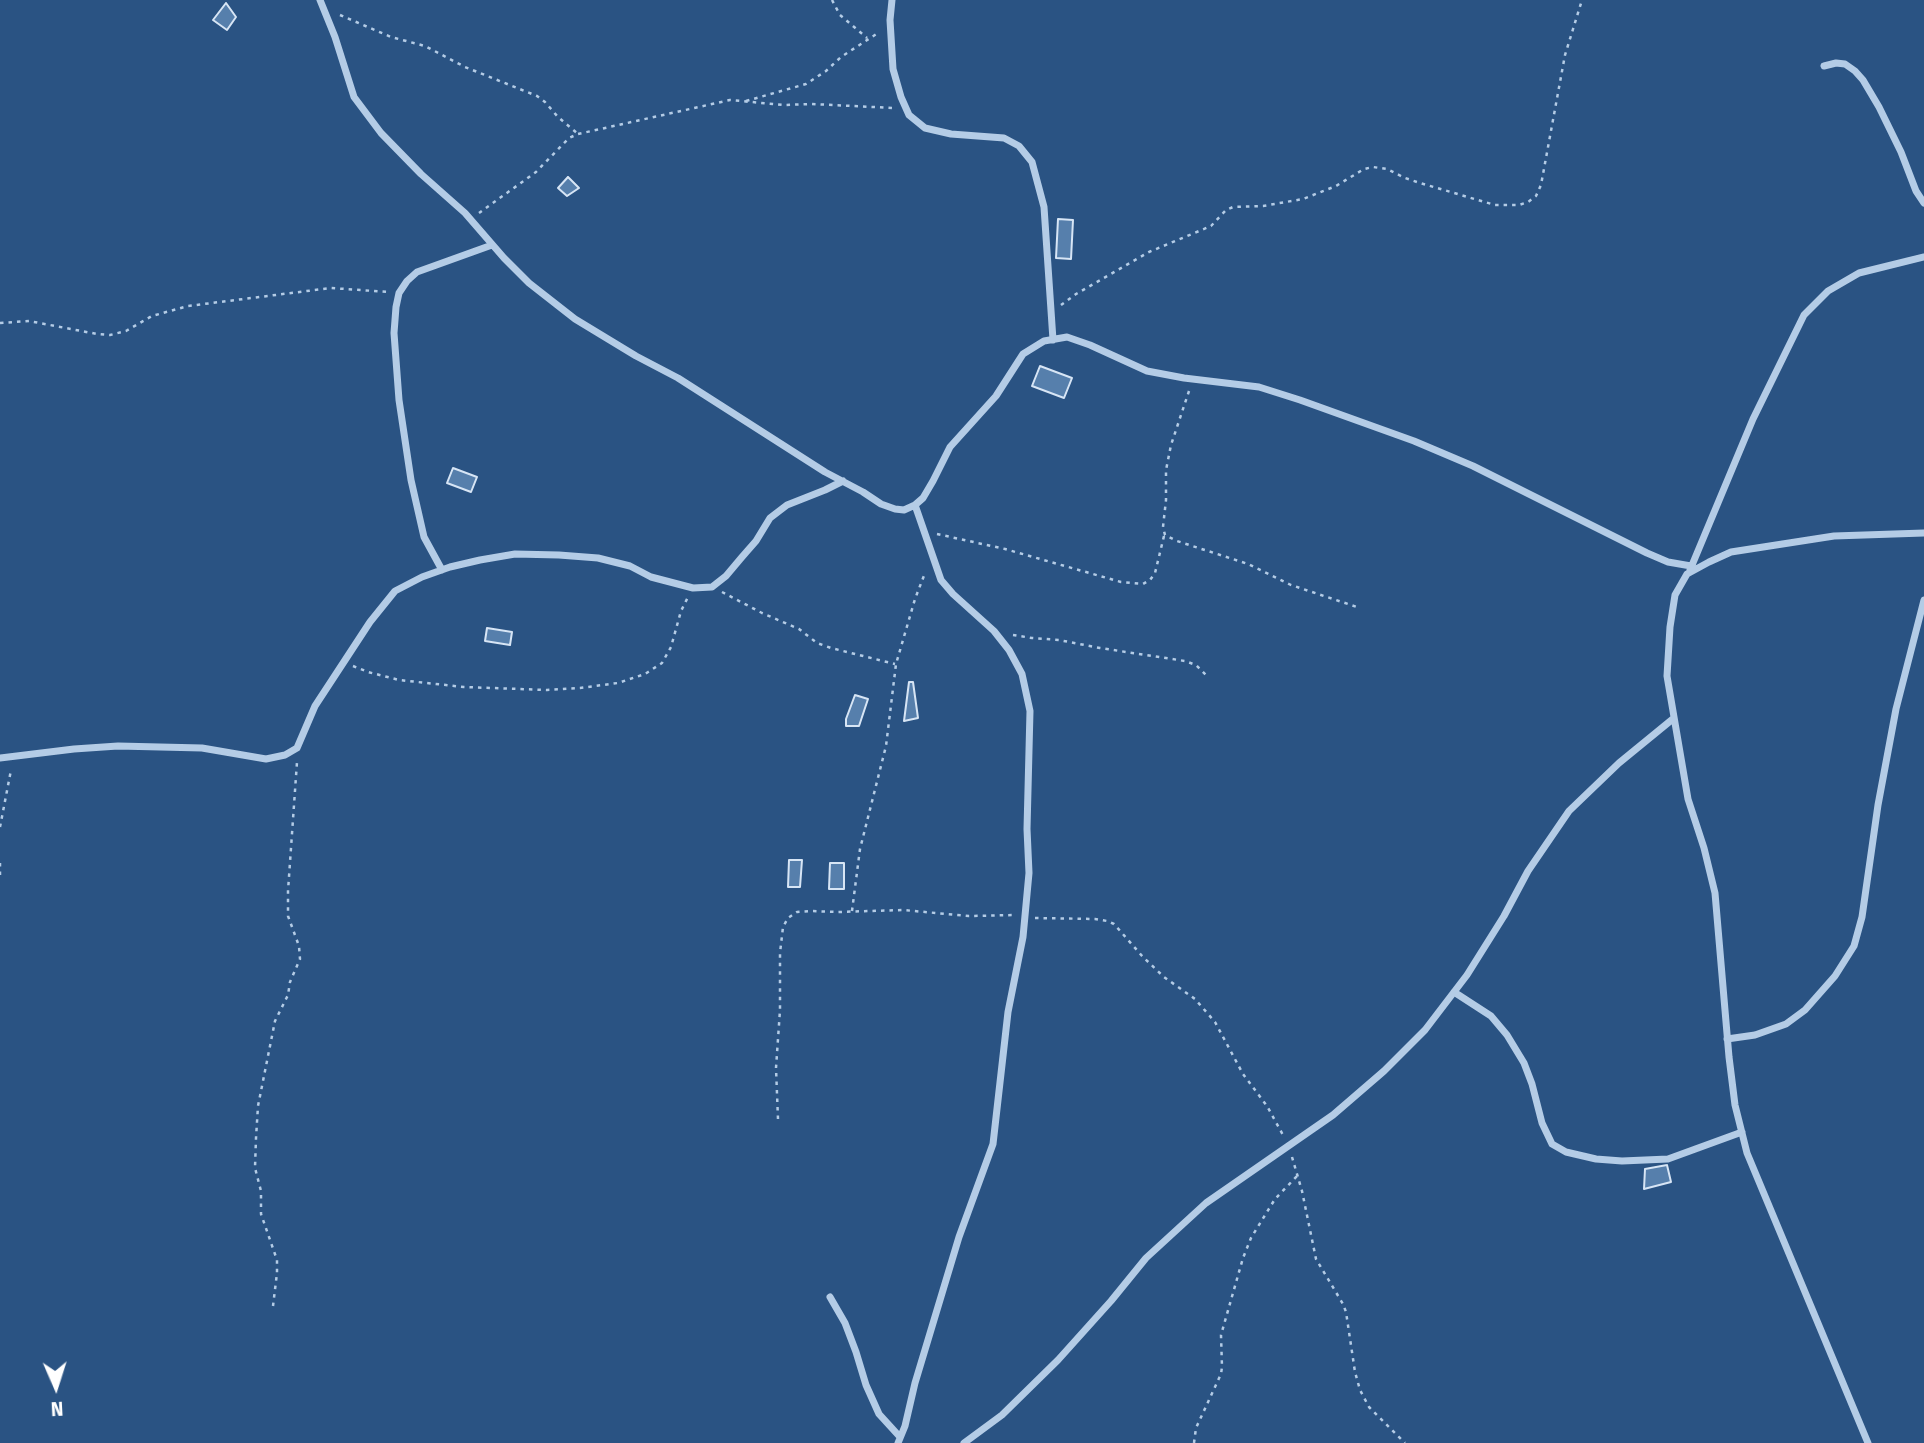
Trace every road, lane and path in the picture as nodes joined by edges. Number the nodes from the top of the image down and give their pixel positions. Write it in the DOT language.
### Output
graph roads {
  1 [pos="320,0"];
  2 [pos="832,0"];
  3 [pos="892,0"];
  4 [pos="1582,0"];
  5 [pos="323,9"];
  6 [pos="890,24"];
  7 [pos="868,39"];
  8 [pos="1824,66"];
  9 [pos="743,102"];
  10 [pos="906,108"];
  11 [pos="578,134"];
  12 [pos="1924,203"];
  13 [pos="471,220"];
  14 [pos="492,245"];
  15 [pos="1924,257"];
  16 [pos="399,293"];
  17 [pos="1052,312"];
  18 [pos="0,323"];
  19 [pos="1053,340"];
  20 [pos="1193,380"];
  21 [pos="843,481"];
  22 [pos="915,505"];
  23 [pos="924,531"];
  24 [pos="1924,533"];
  25 [pos="1165,535"];
  26 [pos="933,558"];
  27 [pos="442,570"];
  28 [pos="1689,570"];
  29 [pos="709,587"];
  30 [pos="693,588"];
  31 [pos="1924,600"];
  32 [pos="1360,608"];
  33 [pos="1013,635"];
  34 [pos="342,662"];
  35 [pos="896,664"];
  36 [pos="1207,676"];
  37 [pos="1674,718"];
  38 [pos="297,748"];
  39 [pos="11,756"];
  40 [pos="0,758"];
  41 [pos="0,827"];
  42 [pos="0,863"];
  43 [pos="0,879"];
  44 [pos="852,911"];
  45 [pos="1025,916"];
  46 [pos="1454,992"];
  47 [pos="1727,1039"];
  48 [pos="778,1119"];
  49 [pos="1742,1132"];
  50 [pos="1290,1147"];
  51 [pos="1298,1175"];
  52 [pos="830,1297"];
  53 [pos="274,1306"];
  54 [pos="899,1440"];
  55 [pos="964,1443"];
  56 [pos="1194,1443"];
  57 [pos="1405,1443"];
  58 [pos="1868,1443"];
  1 -- 5 [label="street"];
  2 -- 7 [label="path"];
  3 -- 6 [label="street"];
  4 -- 17 [label="path"];
  5 -- 11 [label="path"];
  5 -- 13 [label="street"];
  6 -- 7 [label="path"];
  6 -- 10 [label="street"];
  7 -- 9 [label="path"];
  8 -- 12 [label="street"];
  9 -- 10 [label="path"];
  9 -- 11 [label="path"];
  10 -- 17 [label="street"];
  11 -- 13 [label="path"];
  13 -- 14 [label="street"];
  14 -- 16 [label="street"];
  14 -- 21 [label="street"];
  15 -- 28 [label="street"];
  16 -- 18 [label="path"];
  16 -- 27 [label="street"];
  17 -- 19 [label="street"];
  19 -- 20 [label="street"];
  19 -- 22 [label="street"];
  20 -- 25 [label="path"];
  20 -- 28 [label="street"];
  21 -- 22 [label="street"];
  21 -- 29 [label="street"];
  22 -- 23 [label="street"];
  23 -- 25 [label="path"];
  23 -- 26 [label="street"];
  24 -- 28 [label="street"];
  25 -- 32 [label="path"];
  26 -- 35 [label="path"];
  26 -- 45 [label="street"];
  27 -- 30 [label="street"];
  27 -- 34 [label="street"];
  28 -- 37 [label="street"];
  29 -- 30 [label="street"];
  29 -- 35 [label="path"];
  30 -- 34 [label="path"];
  31 -- 47 [label="street"];
  33 -- 36 [label="path"];
  34 -- 38 [label="street"];
  35 -- 44 [label="path"];
  37 -- 46 [label="street"];
  37 -- 47 [label="street"];
  38 -- 39 [label="street"];
  38 -- 53 [label="path"];
  39 -- 40 [label="street"];
  39 -- 41 [label="path"];
  42 -- 43 [label="path"];
  44 -- 45 [label="path"];
  44 -- 48 [label="path"];
  45 -- 50 [label="path"];
  45 -- 54 [label="street"];
  46 -- 49 [label="street"];
  46 -- 50 [label="street"];
  47 -- 49 [label="street"];
  49 -- 58 [label="street"];
  50 -- 51 [label="path"];
  50 -- 55 [label="street"];
  51 -- 56 [label="path"];
  51 -- 57 [label="path"];
  52 -- 54 [label="street"];
}
